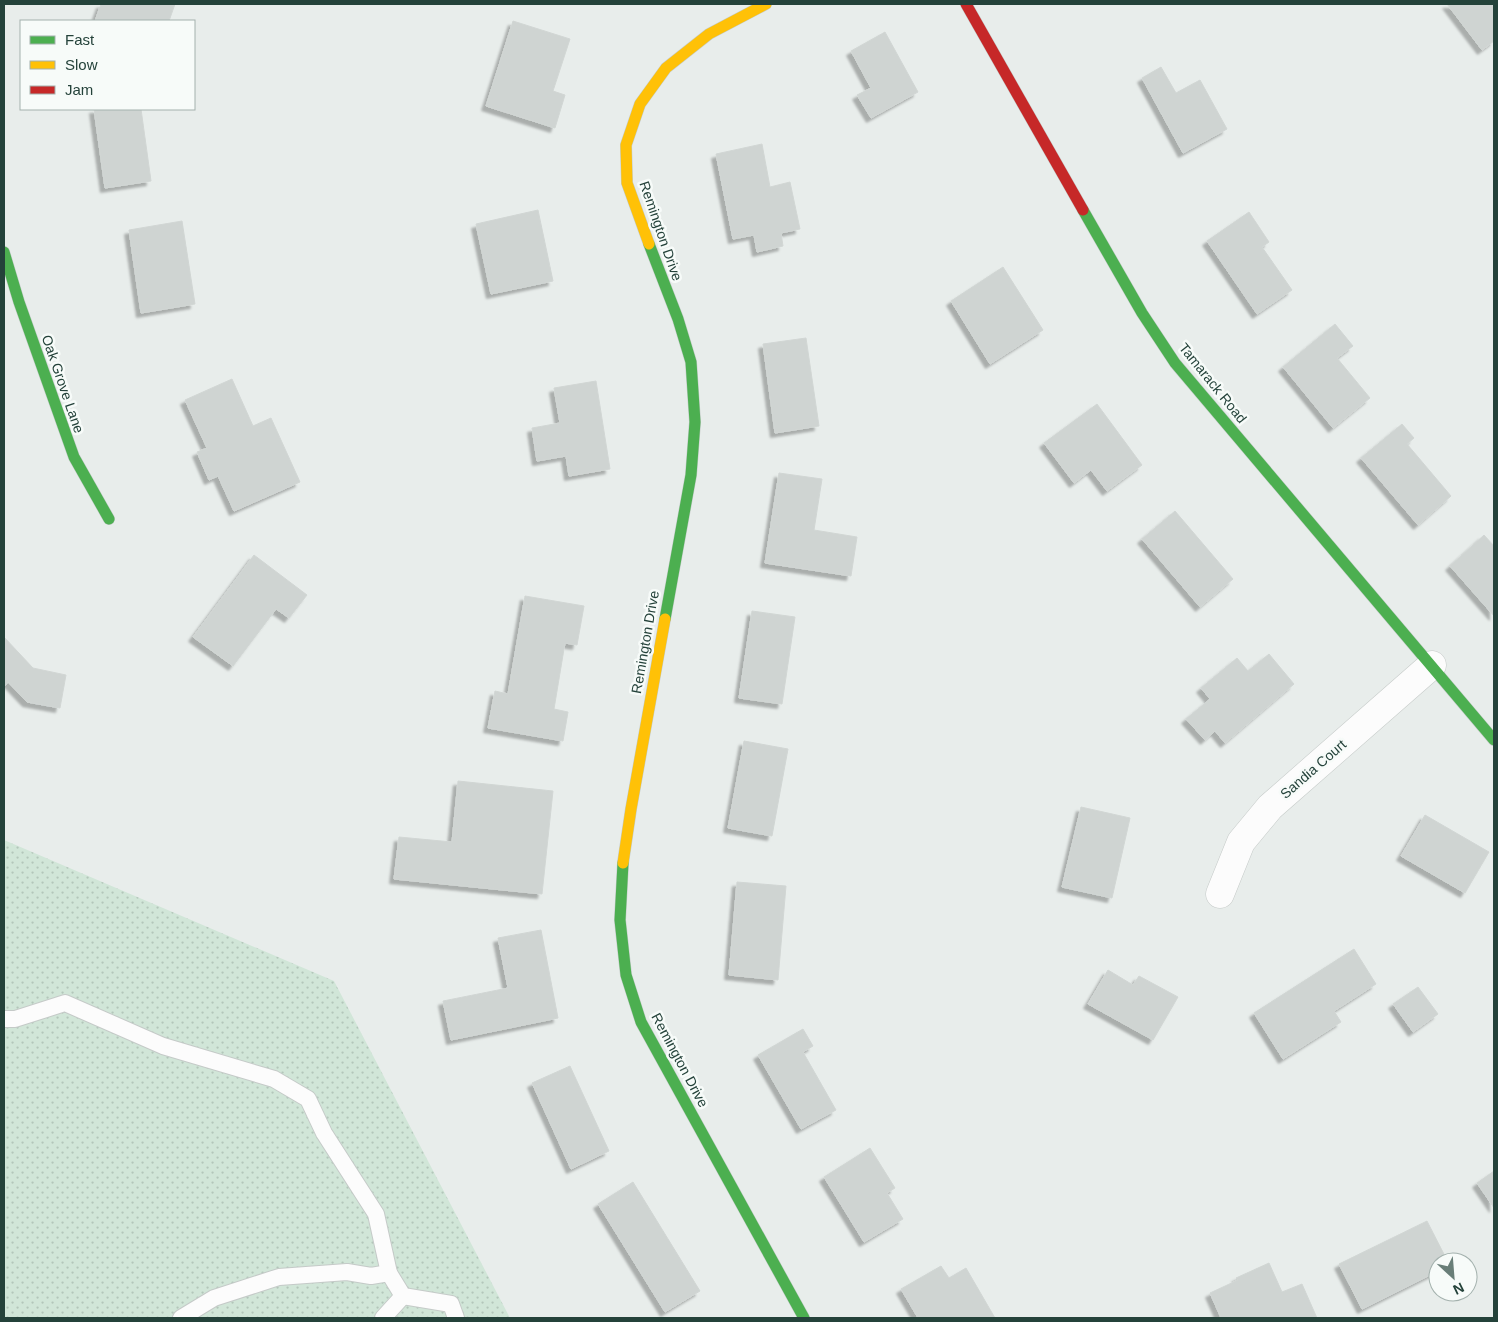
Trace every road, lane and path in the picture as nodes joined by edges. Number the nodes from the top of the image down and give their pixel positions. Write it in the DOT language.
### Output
graph roads {
  1 [pos="766,4"];
  2 [pos="966,4"];
  3 [pos="4,252"];
  4 [pos="109,519"];
  5 [pos="1432,665"];
  6 [pos="1494,740"];
  7 [pos="1220,894"];
  8 [pos="4,1019"];
  9 [pos="389,1273"];
  10 [pos="402,1296"];
  11 [pos="180,1318"];
  12 [pos="383,1318"];
  13 [pos="456,1318"];
  14 [pos="804,1318"];
  1 -- 14 [label="street, Remington Drive"];
  2 -- 5 [label="street, Tamarack Road"];
  3 -- 4 [label="street, Oak Grove Lane"];
  5 -- 6 [label="street, Tamarack Road"];
  5 -- 7 [label="street, Sandia Court"];
  8 -- 9 [label="lane"];
  9 -- 10 [label="lane"];
  9 -- 11 [label="lane"];
  10 -- 12 [label="lane"];
  10 -- 13 [label="lane"];
}
